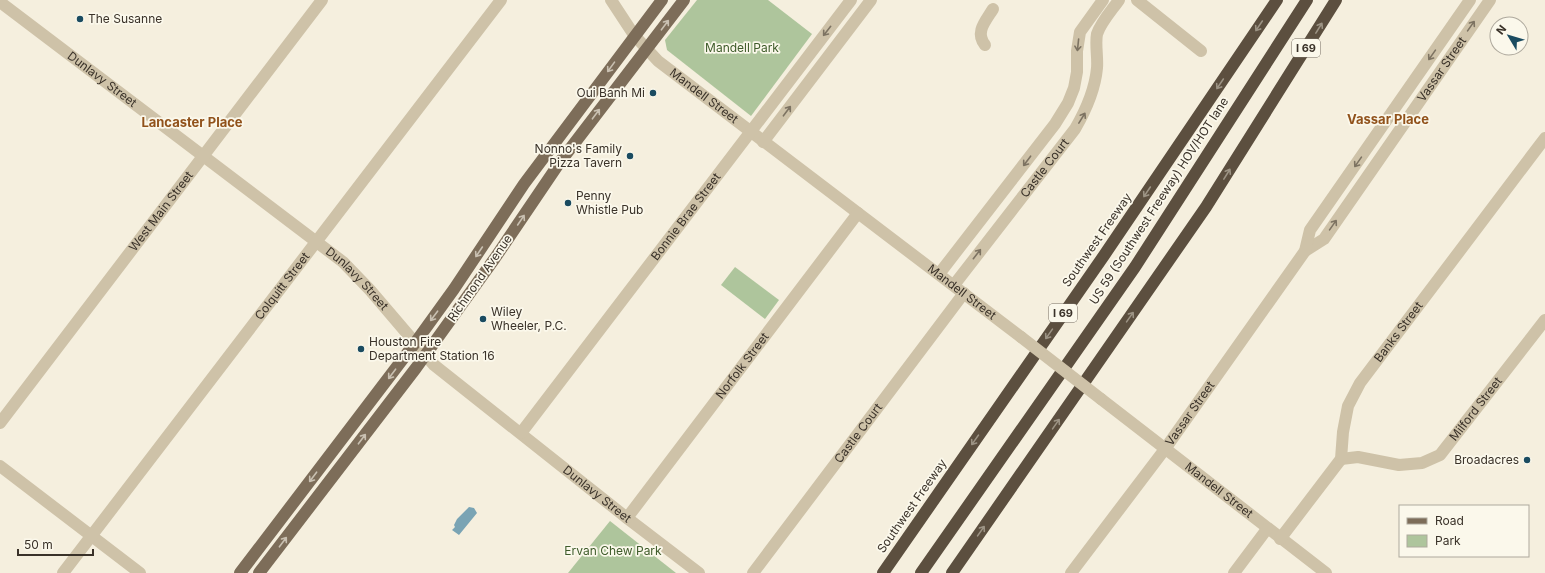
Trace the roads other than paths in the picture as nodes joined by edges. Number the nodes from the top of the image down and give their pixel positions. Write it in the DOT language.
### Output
graph roads {
  1 [pos="322,0"];
  2 [pos="501,0"];
  3 [pos="611,0"];
  4 [pos="662,0"];
  5 [pos="684,0"];
  6 [pos="851,0"];
  7 [pos="871,0"];
  8 [pos="1103,0"];
  9 [pos="1119,0"];
  10 [pos="1137,0"];
  11 [pos="1277,0"];
  12 [pos="1307,0"];
  13 [pos="1336,0"];
  14 [pos="1470,0"];
  15 [pos="1490,0"];
  16 [pos="0,2"];
  17 [pos="993,9"];
  18 [pos="1084,25"];
  19 [pos="1097,34"];
  20 [pos="634,35"];
  21 [pos="985,45"];
  22 [pos="646,49"];
  23 [pos="1201,51"];
  24 [pos="751,133"];
  25 [pos="1545,138"];
  26 [pos="763,142"];
  27 [pos="203,156"];
  28 [pos="858,213"];
  29 [pos="316,242"];
  30 [pos="1305,251"];
  31 [pos="939,274"];
  32 [pos="954,285"];
  33 [pos="964,293"];
  34 [pos="1545,320"];
  35 [pos="415,343"];
  36 [pos="425,355"];
  37 [pos="0,423"];
  38 [pos="521,433"];
  39 [pos="1164,449"];
  40 [pos="1341,459"];
  41 [pos="0,466"];
  42 [pos="627,518"];
  43 [pos="1267,529"];
  44 [pos="91,535"];
  45 [pos="1280,539"];
  46 [pos="63,573"];
  47 [pos="140,573"];
  48 [pos="240,573"];
  49 [pos="259,573"];
  50 [pos="699,573"];
  51 [pos="753,573"];
  52 [pos="883,573"];
  53 [pos="921,573"];
  54 [pos="952,573"];
  55 [pos="1071,573"];
  56 [pos="1234,573"];
  57 [pos="1326,573"];
  1 -- 27 [label="street, West Main Street"];
  2 -- 29 [label="street, Colquitt Street"];
  3 -- 20 [label="street, Mandell Street"];
  4 -- 20 [label="main road, Richmond Avenue"];
  22 -- 5 [label="main road, Richmond Avenue, one-way"];
  6 -- 24 [label="street, Bonnie Brae Street, one-way"];
  26 -- 7 [label="street, one-way"];
  8 -- 18 [label="street, Castle Court"];
  9 -- 19 [label="street, Castle Court"];
  10 -- 23 [label="street"];
  11 -- 52 [label="highway, Southwest Freeway / I 69, one-way"];
  12 -- 53 [label="highway, US 59 (Southwest Freeway) HOV/HOT lane"];
  54 -- 13 [label="highway, I 69, one-way"];
  14 -- 30 [label="street, Vassar Street, one-way"];
  30 -- 15 [label="street, Vassar Street, one-way"];
  16 -- 27 [label="street, Dunlavy Street"];
  17 -- 21 [label="street"];
  18 -- 19 [label="street"];
  18 -- 31 [label="street, Castle Court, one-way"];
  32 -- 19 [label="street, Castle Court, one-way"];
  20 -- 22 [label="street, Mandell Street"];
  20 -- 35 [label="main road, Richmond Avenue, one-way"];
  22 -- 24 [label="street, Mandell Street"];
  36 -- 22 [label="main road, Richmond Avenue, one-way"];
  24 -- 26 [label="street, Mandell Street"];
  24 -- 38 [label="street, Bonnie Brae Street"];
  25 -- 40 [label="street, Banks Street"];
  26 -- 28 [label="street, Mandell Street"];
  27 -- 29 [label="street, Dunlavy Street"];
  27 -- 37 [label="street, West Main Street"];
  28 -- 31 [label="street, Mandell Street"];
  28 -- 42 [label="street, Norfolk Street"];
  29 -- 35 [label="street, Dunlavy Street"];
  29 -- 44 [label="street, Colquitt Street"];
  30 -- 39 [label="street, Vassar Street"];
  31 -- 32 [label="street, Mandell Street"];
  32 -- 33 [label="street, Mandell Street"];
  33 -- 39 [label="street, Mandell Street, bridge"];
  33 -- 51 [label="street, Castle Court"];
  34 -- 40 [label="street, Milford Street"];
  35 -- 36 [label="street, Dunlavy Street"];
  35 -- 48 [label="main road, Richmond Avenue, one-way"];
  36 -- 38 [label="street, Dunlavy Street"];
  49 -- 36 [label="main road, Richmond Avenue, one-way"];
  38 -- 42 [label="street, Dunlavy Street"];
  39 -- 43 [label="street, Mandell Street"];
  39 -- 55 [label="street, Vassar Street"];
  40 -- 45 [label="street"];
  41 -- 44 [label="street"];
  42 -- 50 [label="street, Dunlavy Street"];
  43 -- 45 [label="street, Mandell Street"];
  43 -- 56 [label="street"];
  44 -- 46 [label="street, Colquitt Street"];
  44 -- 47 [label="street"];
  45 -- 57 [label="street, Mandell Street"];
}
